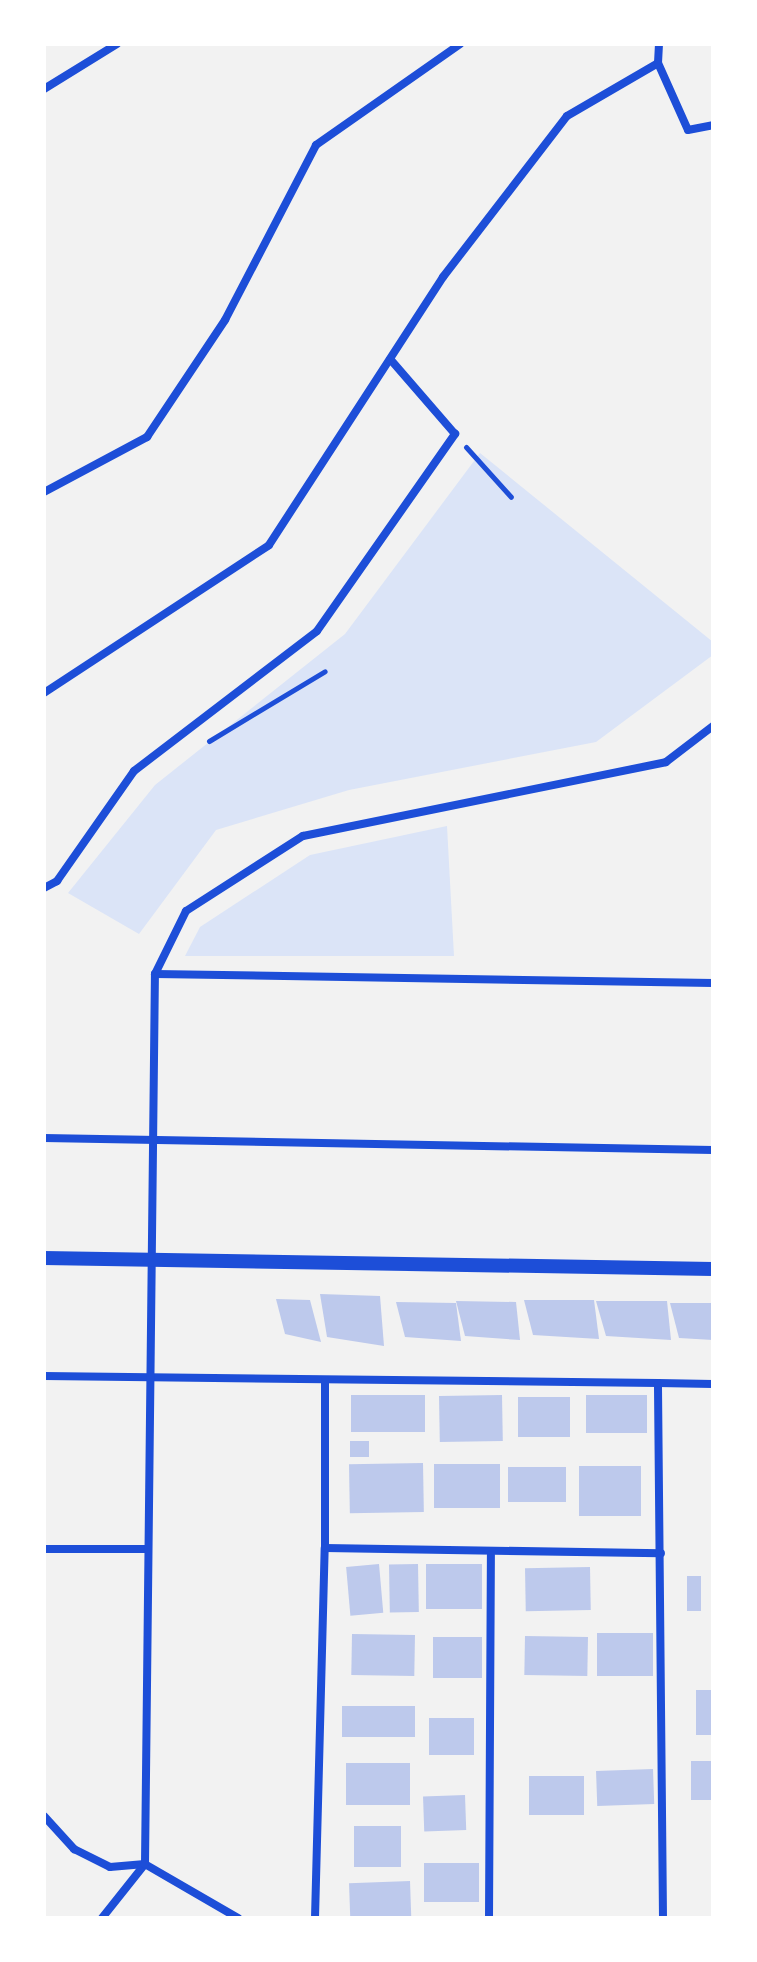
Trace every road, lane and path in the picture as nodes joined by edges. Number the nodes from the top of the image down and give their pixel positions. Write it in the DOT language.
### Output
graph roads {
  1 [pos="117,44"];
  2 [pos="460,44"];
  3 [pos="659,44"];
  4 [pos="658,63"];
  5 [pos="44,89"];
  6 [pos="713,125"];
  7 [pos="390,359"];
  8 [pos="455,434"];
  9 [pos="44,492"];
  10 [pos="511,497"];
  11 [pos="325,671"];
  12 [pos="44,693"];
  13 [pos="713,726"];
  14 [pos="193,751"];
  15 [pos="44,888"];
  16 [pos="155,974"];
  17 [pos="713,983"];
  18 [pos="44,1138"];
  19 [pos="152,1140"];
  20 [pos="713,1150"];
  21 [pos="44,1258"];
  22 [pos="153,1259"];
  23 [pos="713,1269"];
  24 [pos="44,1376"];
  25 [pos="148,1378"];
  26 [pos="325,1380"];
  27 [pos="658,1383"];
  28 [pos="713,1384"];
  29 [pos="325,1548"];
  30 [pos="44,1549"];
  31 [pos="146,1549"];
  32 [pos="661,1553"];
  33 [pos="491,1555"];
  34 [pos="44,1816"];
  35 [pos="145,1864"];
  36 [pos="102,1918"];
  37 [pos="238,1918"];
  38 [pos="315,1918"];
  39 [pos="489,1918"];
  40 [pos="663,1918"];
  1 -- 5 [label="street"];
  2 -- 9 [label="street"];
  3 -- 4 [label="street"];
  4 -- 6 [label="street"];
  4 -- 7 [label="street"];
  7 -- 8 [label="street"];
  7 -- 12 [label="street"];
  8 -- 10 [label="path"];
  8 -- 15 [label="street"];
  11 -- 14 [label="path"];
  13 -- 16 [label="street"];
  16 -- 17 [label="street"];
  16 -- 19 [label="street"];
  18 -- 19 [label="street"];
  19 -- 20 [label="street"];
  19 -- 22 [label="street"];
  21 -- 22 [label="street"];
  22 -- 23 [label="street"];
  22 -- 25 [label="street"];
  24 -- 25 [label="street"];
  25 -- 26 [label="street"];
  25 -- 31 [label="street"];
  26 -- 27 [label="street"];
  26 -- 29 [label="street"];
  27 -- 28 [label="street"];
  27 -- 32 [label="street"];
  29 -- 33 [label="street"];
  29 -- 38 [label="street"];
  30 -- 31 [label="street"];
  31 -- 35 [label="street"];
  32 -- 33 [label="street"];
  32 -- 40 [label="street"];
  33 -- 39 [label="street"];
  34 -- 35 [label="street"];
  35 -- 36 [label="street"];
  35 -- 37 [label="street"];
}
